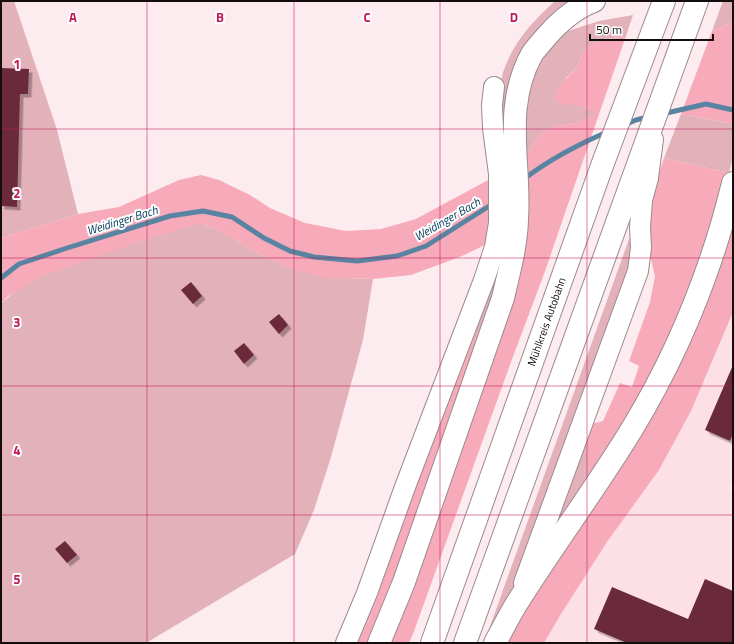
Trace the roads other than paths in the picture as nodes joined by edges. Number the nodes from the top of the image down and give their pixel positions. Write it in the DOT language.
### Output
graph roads {
  1 [pos="594,1"];
  2 [pos="695,6"];
  3 [pos="661,10"];
  4 [pos="494,87"];
  5 [pos="650,137"];
  6 [pos="733,183"];
  7 [pos="508,222"];
  8 [pos="516,604"];
  9 [pos="442,616"];
  10 [pos="346,643"];
  11 [pos="380,643"];
  12 [pos="421,643"];
  13 [pos="432,643"];
  14 [pos="465,643"];
  15 [pos="495,643"];
  1 -- 7 [label="highway"];
  2 -- 5 [label="highway"];
  3 -- 9 [label="highway, Mühlkreis Autobahn"];
  4 -- 7 [label="lane"];
  5 -- 8 [label="lane"];
  5 -- 14 [label="highway"];
  6 -- 8 [label="highway"];
  7 -- 10 [label="lane"];
  7 -- 11 [label="highway"];
  8 -- 15 [label="highway"];
  9 -- 12 [label="lane"];
  9 -- 13 [label="highway, Mühlkreis Autobahn"];
}
